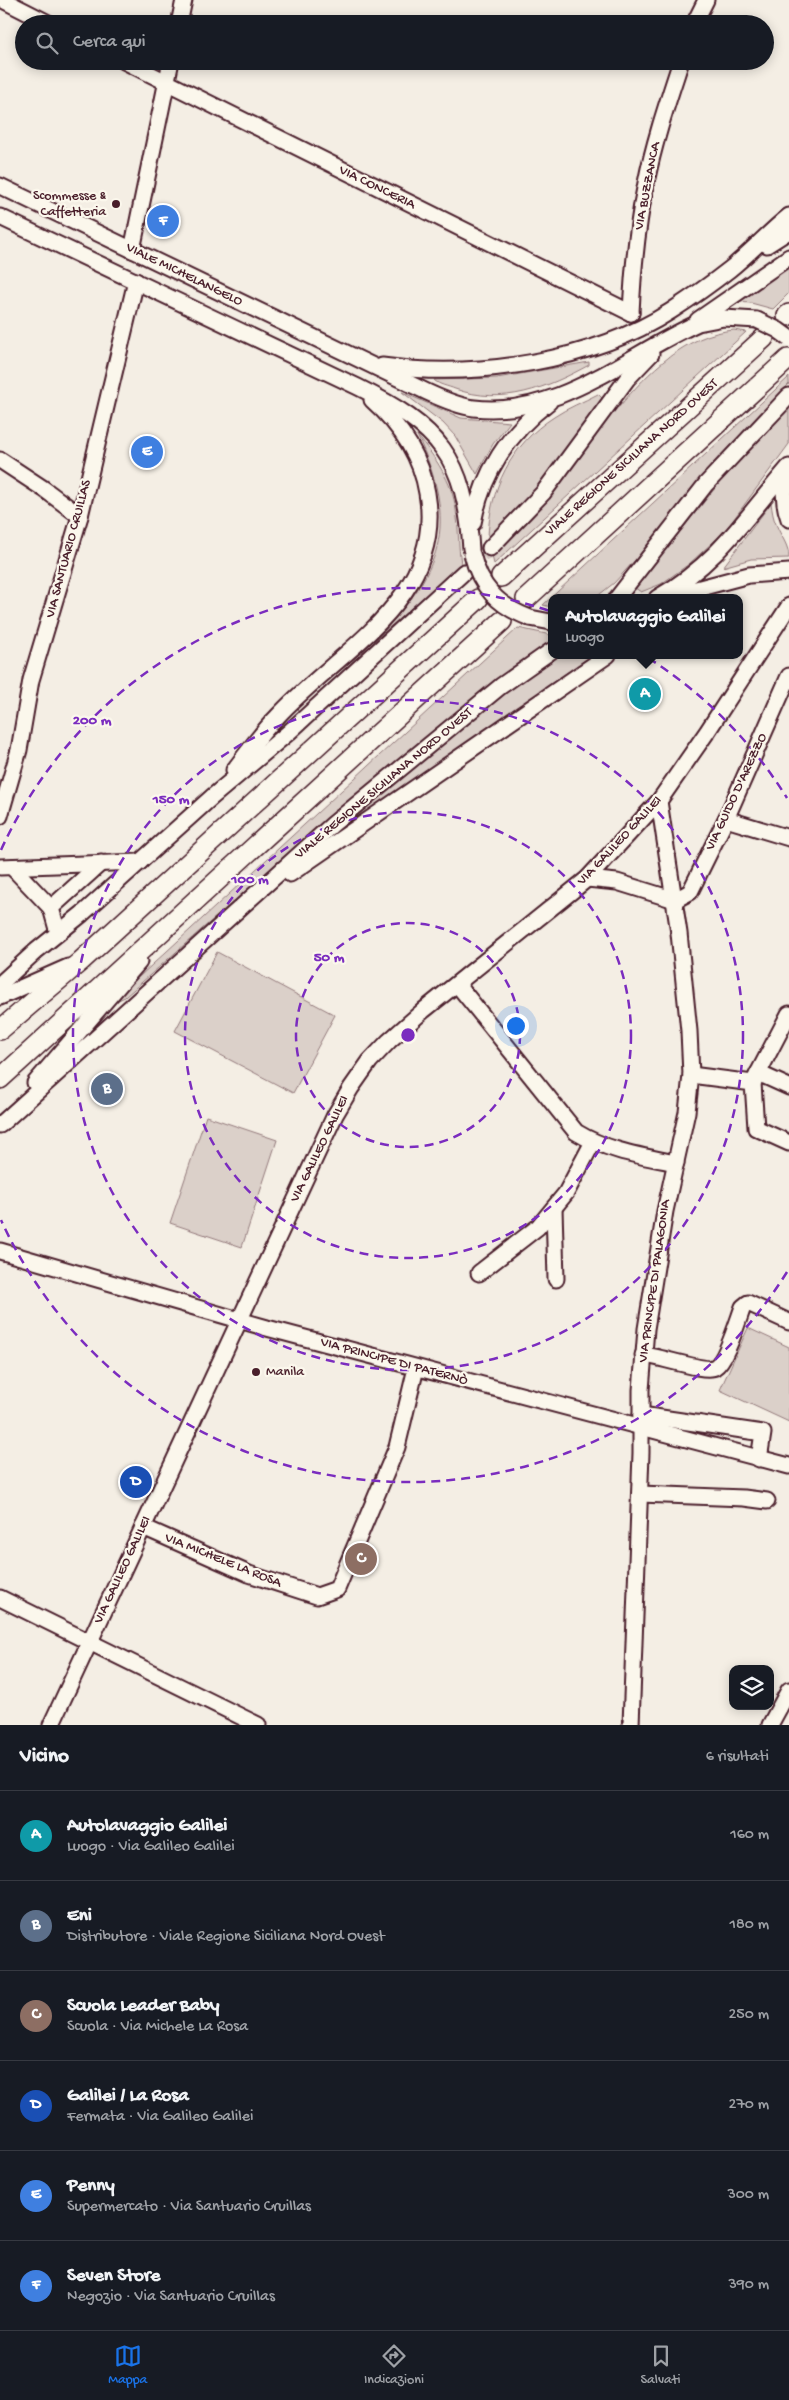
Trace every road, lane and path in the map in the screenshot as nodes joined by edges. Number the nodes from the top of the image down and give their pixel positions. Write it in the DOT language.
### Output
graph roads {
  1 [pos="3,0"];
  2 [pos="184,0"];
  3 [pos="706,0"];
  4 [pos="32,15"];
  5 [pos="181,15"];
  6 [pos="698,15"];
  7 [pos="142,70"];
  8 [pos="170,70"];
  9 [pos="678,70"];
  10 [pos="167,83"];
  11 [pos="0,186"];
  12 [pos="789,216"];
  13 [pos="0,217"];
  14 [pos="789,232"];
  15 [pos="132,250"];
  16 [pos="789,257"];
  17 [pos="730,269"];
  18 [pos="136,281"];
  19 [pos="631,314"];
  20 [pos="640,328"];
  21 [pos="675,335"];
  22 [pos="764,338"];
  23 [pos="789,338"];
  24 [pos="788,359"];
  25 [pos="369,364"];
  26 [pos="358,387"];
  27 [pos="789,396"];
  28 [pos="554,398"];
  29 [pos="0,460"];
  30 [pos="789,467"];
  31 [pos="789,472"];
  32 [pos="80,516"];
  33 [pos="789,520"];
  34 [pos="490,548"];
  35 [pos="471,551"];
  36 [pos="464,572"];
  37 [pos="788,572"];
  38 [pos="501,578"];
  39 [pos="736,578"];
  40 [pos="620,594"];
  41 [pos="663,594"];
  42 [pos="678,594"];
  43 [pos="702,594"];
  44 [pos="478,599"];
  45 [pos="526,599"];
  46 [pos="789,606"];
  47 [pos="502,621"];
  48 [pos="548,621"];
  49 [pos="548,653"];
  50 [pos="602,659"];
  51 [pos="789,676"];
  52 [pos="212,797"];
  53 [pos="659,801"];
  54 [pos="0,816"];
  55 [pos="726,819"];
  56 [pos="789,838"];
  57 [pos="140,862"];
  58 [pos="101,863"];
  59 [pos="6,867"];
  60 [pos="588,879"];
  61 [pos="675,900"];
  62 [pos="51,908"];
  63 [pos="176,918"];
  64 [pos="58,933"];
  65 [pos="187,956"];
  66 [pos="81,961"];
  67 [pos="0,984"];
  68 [pos="457,984"];
  69 [pos="0,997"];
  70 [pos="789,1014"];
  71 [pos="0,1030"];
  72 [pos="692,1075"];
  73 [pos="756,1078"];
  74 [pos="0,1079"];
  75 [pos="789,1087"];
  76 [pos="0,1125"];
  77 [pos="593,1142"];
  78 [pos="789,1143"];
  79 [pos="676,1163"];
  80 [pos="554,1208"];
  81 [pos="0,1251"];
  82 [pos="479,1273"];
  83 [pos="556,1279"];
  84 [pos="239,1320"];
  85 [pos="789,1322"];
  86 [pos="643,1355"];
  87 [pos="416,1368"];
  88 [pos="641,1422"];
  89 [pos="759,1459"];
  90 [pos="789,1466"];
  91 [pos="640,1494"];
  92 [pos="767,1501"];
  93 [pos="143,1527"];
  94 [pos="0,1598"];
  95 [pos="90,1642"];
  96 [pos="789,1690"];
  97 [pos="52,1725"];
  98 [pos="258,1725"];
  99 [pos="631,1725"];
  100 [pos="770,1725"];
  1 -- 4 [label="street"];
  2 -- 5 [label="street"];
  3 -- 6 [label="street"];
  7 -- 10 [label="street, VIA CONCERIA"];
  8 -- 10 [label="street"];
  9 -- 19 [label="street, VIA BUZZANCA"];
  10 -- 15 [label="street"];
  10 -- 19 [label="street, VIA CONCERIA"];
  11 -- 15 [label="street, VIALE MICHELANGELO"];
  12 -- 17 [label="street"];
  13 -- 18 [label="street, VIALE MICHELANGELO"];
  14 -- 17 [label="street"];
  15 -- 25 [label="street, VIALE MICHELANGELO"];
  16 -- 21 [label="street"];
  17 -- 20 [label="street"];
  18 -- 26 [label="street, VIALE MICHELANGELO"];
  18 -- 32 [label="street, VIA SANTUARIO CRUILLAS"];
  19 -- 20 [label="street"];
  20 -- 25 [label="street"];
  21 -- 23 [label="street, bridge"];
  21 -- 28 [label="street"];
  21 -- 34 [label="street"];
  22 -- 38 [label="main road, VIALE REGIONE SICILIANA NORD OVEST"];
  24 -- 45 [label="main road"];
  25 -- 28 [label="street, VIALE MICHELANGELO"];
  26 -- 35 [label="street, VIALE MICHELANGELO"];
  26 -- 52 [label="street"];
  27 -- 40 [label="street"];
  28 -- 35 [label="street"];
  29 -- 32 [label="street"];
  30 -- 41 [label="street"];
  31 -- 33 [label="street"];
  32 -- 54 [label="street, VIA SANTUARIO CRUILLAS"];
  35 -- 48 [label="street, bridge"];
  36 -- 52 [label="street"];
  37 -- 39 [label="street"];
  39 -- 42 [label="street"];
  39 -- 43 [label="street"];
  44 -- 66 [label="main road"];
  46 -- 53 [label="street, VIA GALILEO GALILEI"];
  47 -- 63 [label="main road"];
  49 -- 65 [label="street, VIALE REGIONE SICILIANA NORD OVEST"];
  50 -- 65 [label="street"];
  51 -- 55 [label="street, VIA GUIDO D'AREZZO"];
  52 -- 57 [label="street"];
  53 -- 60 [label="street, VIA GALILEO GALILEI"];
  53 -- 61 [label="street, VIA PRINCIPE DI PALAGONIA"];
  55 -- 56 [label="street"];
  55 -- 61 [label="street, VIA GUIDO D'AREZZO"];
  57 -- 58 [label="street"];
  57 -- 64 [label="street"];
  58 -- 59 [label="street"];
  58 -- 62 [label="street"];
  59 -- 62 [label="street"];
  60 -- 61 [label="street"];
  60 -- 68 [label="street, VIA GALILEO GALILEI"];
  61 -- 72 [label="street, VIA PRINCIPE DI PALAGONIA"];
  62 -- 64 [label="street"];
  63 -- 74 [label="main road"];
  63 -- 76 [label="street"];
  64 -- 67 [label="street"];
  65 -- 76 [label="street, VIALE REGIONE SICILIANA NORD OVEST"];
  66 -- 69 [label="street"];
  66 -- 71 [label="main road"];
  68 -- 77 [label="street"];
  68 -- 84 [label="street, VIA GALILEO GALILEI"];
  70 -- 73 [label="street"];
  72 -- 73 [label="street"];
  72 -- 79 [label="street, VIA PRINCIPE DI PALAGONIA"];
  73 -- 75 [label="street"];
  73 -- 78 [label="street"];
  77 -- 79 [label="street"];
  77 -- 80 [label="street"];
  79 -- 86 [label="street, VIA PRINCIPE DI PALAGONIA"];
  80 -- 82 [label="street"];
  80 -- 83 [label="street"];
  81 -- 84 [label="street, VIA PRINCIPE DI PATERNÒ"];
  84 -- 87 [label="street, VIA PRINCIPE DI PATERNÒ"];
  84 -- 93 [label="street, VIA GALILEO GALILEI"];
  85 -- 86 [label="street"];
  86 -- 88 [label="street, VIA PRINCIPE DI PALAGONIA"];
  87 -- 88 [label="street, VIA PRINCIPE DI PATERNÒ"];
  87 -- 93 [label="street, VIA MICHELE LA ROSA"];
  88 -- 89 [label="street, VIA PRINCIPE DI PATERNÒ"];
  88 -- 89 [label="street"];
  88 -- 91 [label="street, VIA PRINCIPE DI PALAGONIA"];
  89 -- 90 [label="street, VIA PRINCIPE DI PATERNÒ"];
  91 -- 92 [label="street"];
  91 -- 99 [label="street, VIA PRINCIPE DI PALAGONIA"];
  93 -- 95 [label="street, VIA GALILEO GALILEI"];
  94 -- 95 [label="street"];
  95 -- 97 [label="street, VIA GALILEO GALILEI"];
  95 -- 98 [label="street"];
  96 -- 100 [label="street"];
}
